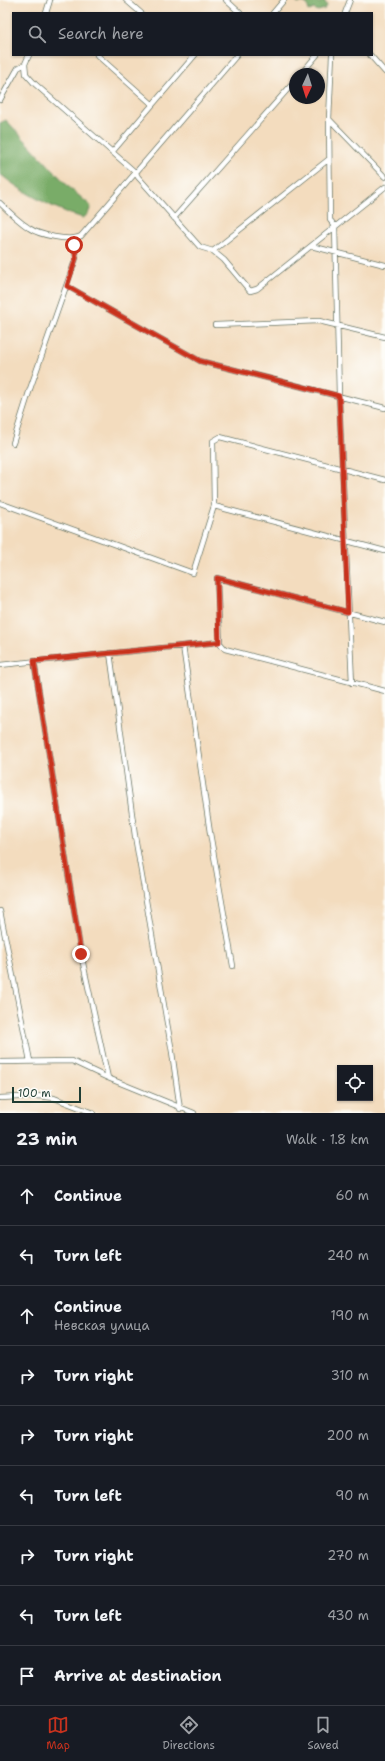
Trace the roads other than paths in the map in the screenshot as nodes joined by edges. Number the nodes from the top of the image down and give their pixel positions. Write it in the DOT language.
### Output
graph roads {
  1 [pos="50,0"];
  2 [pos="126,0"];
  3 [pos="226,0"];
  4 [pos="284,0"];
  5 [pos="350,0"];
  6 [pos="235,8"];
  7 [pos="47,12"];
  8 [pos="140,12"];
  9 [pos="232,12"];
  10 [pos="239,12"];
  11 [pos="274,12"];
  12 [pos="344,12"];
  13 [pos="28,56"];
  14 [pos="97,56"];
  15 [pos="192,56"];
  16 [pos="236,56"];
  17 [pos="316,56"];
  18 [pos="332,56"];
  19 [pos="371,56"];
  20 [pos="25,64"];
  21 [pos="306,68"];
  22 [pos="385,72"];
  23 [pos="289,88"];
  24 [pos="0,100"];
  25 [pos="152,104"];
  26 [pos="329,119"];
  27 [pos="113,151"];
  28 [pos="329,159"];
  29 [pos="136,173"];
  30 [pos="385,177"];
  31 [pos="385,187"];
  32 [pos="0,203"];
  33 [pos="174,218"];
  34 [pos="336,226"];
  35 [pos="74,245"];
  36 [pos="311,246"];
  37 [pos="213,251"];
  38 [pos="335,252"];
  39 [pos="385,265"];
  40 [pos="67,286"];
  41 [pos="215,325"];
  42 [pos="338,325"];
  43 [pos="385,337"];
  44 [pos="339,396"];
  45 [pos="385,408"];
  46 [pos="13,443"];
  47 [pos="343,469"];
  48 [pos="385,480"];
  49 [pos="0,504"];
  50 [pos="214,506"];
  51 [pos="346,541"];
  52 [pos="385,551"];
  53 [pos="348,612"];
  54 [pos="385,622"];
  55 [pos="219,642"];
  56 [pos="183,646"];
  57 [pos="110,653"];
  58 [pos="34,661"];
  59 [pos="0,665"];
  60 [pos="352,683"];
  61 [pos="385,691"];
  62 [pos="0,911"];
  63 [pos="233,966"];
  64 [pos="30,1061"];
  65 [pos="0,1062"];
  66 [pos="108,1078"];
  67 [pos="0,1098"];
  68 [pos="180,1109"];
  69 [pos="93,1113"];
  70 [pos="194,1113"];
  1 -- 7 [label="street"];
  2 -- 8 [label="street"];
  3 -- 6 [label="street"];
  4 -- 11 [label="street"];
  5 -- 12 [label="street"];
  6 -- 9 [label="street"];
  6 -- 10 [label="street"];
  13 -- 20 [label="street"];
  14 -- 25 [label="street"];
  15 -- 25 [label="street"];
  16 -- 29 [label="street"];
  17 -- 21 [label="street"];
  18 -- 26 [label="street"];
  19 -- 22 [label="street"];
  20 -- 24 [label="street"];
  20 -- 27 [label="street"];
  23 -- 33 [label="street"];
  25 -- 27 [label="street"];
  26 -- 28 [label="street"];
  26 -- 30 [label="street"];
  27 -- 29 [label="street"];
  28 -- 34 [label="street"];
  28 -- 37 [label="street"];
  29 -- 32 [label="street"];
  29 -- 33 [label="street"];
  31 -- 34 [label="street"];
  33 -- 37 [label="street"];
  34 -- 36 [label="street"];
  34 -- 38 [label="street"];
  35 -- 40 [label="street"];
  36 -- 37 [label="street"];
  36 -- 38 [label="street"];
  38 -- 39 [label="street"];
  38 -- 42 [label="street"];
  40 -- 44 [label="street"];
  40 -- 46 [label="street"];
  41 -- 42 [label="street"];
  42 -- 43 [label="street"];
  42 -- 44 [label="street"];
  44 -- 45 [label="street"];
  44 -- 47 [label="street"];
  47 -- 48 [label="street"];
  47 -- 50 [label="street"];
  47 -- 51 [label="street"];
  49 -- 50 [label="street"];
  50 -- 51 [label="street"];
  51 -- 52 [label="street"];
  51 -- 53 [label="street"];
  53 -- 54 [label="street"];
  53 -- 55 [label="street"];
  53 -- 60 [label="street"];
  55 -- 56 [label="street"];
  55 -- 60 [label="street"];
  56 -- 57 [label="street"];
  56 -- 63 [label="street"];
  57 -- 58 [label="street"];
  57 -- 68 [label="street"];
  58 -- 59 [label="street"];
  58 -- 66 [label="street"];
  60 -- 61 [label="street"];
  62 -- 64 [label="street"];
  64 -- 65 [label="street"];
  64 -- 66 [label="street"];
  66 -- 68 [label="street"];
  67 -- 69 [label="street"];
  68 -- 70 [label="street"];
}
